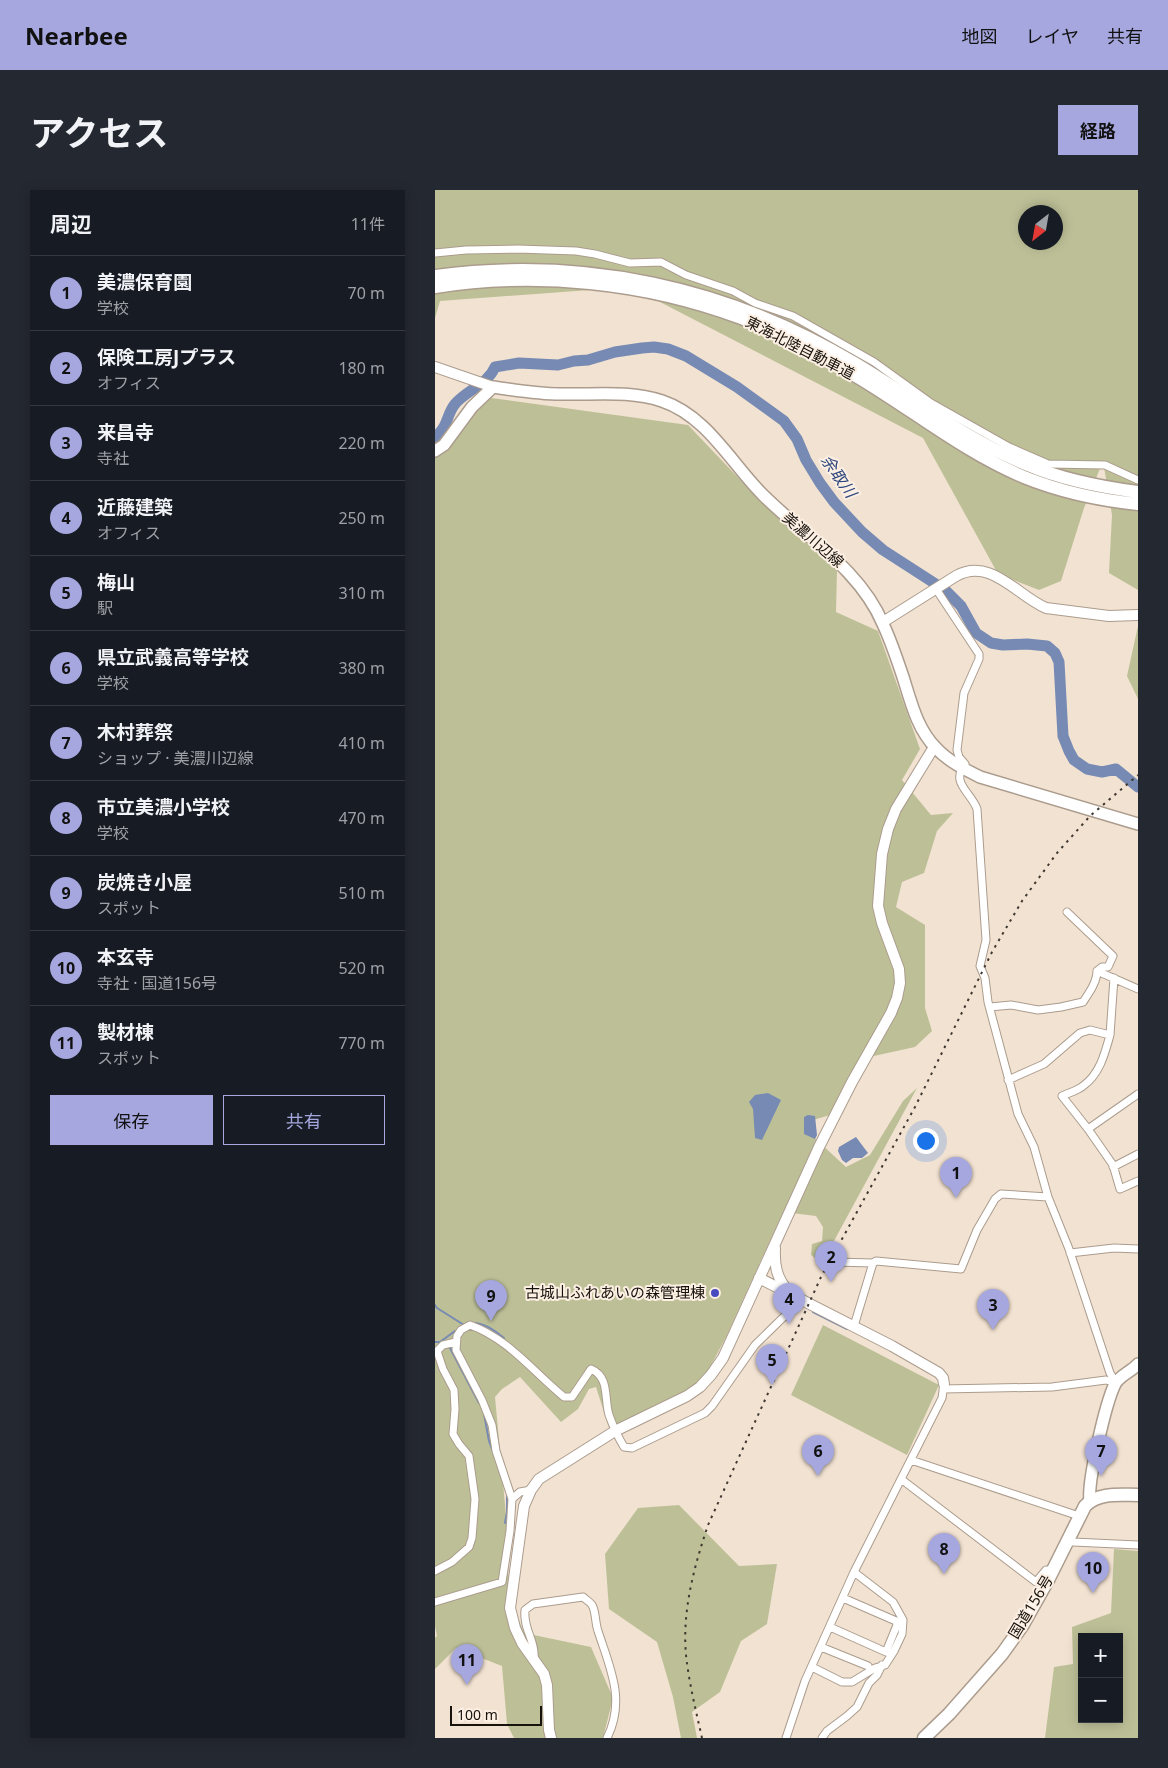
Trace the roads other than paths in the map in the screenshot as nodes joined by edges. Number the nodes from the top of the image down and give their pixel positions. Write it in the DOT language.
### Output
graph roads {
  1 [pos="435,253"];
  2 [pos="435,276"];
  3 [pos="435,287"];
  4 [pos="435,368"];
  5 [pos="485,385"];
  6 [pos="435,451"];
  7 [pos="1138,480"];
  8 [pos="1138,492"];
  9 [pos="1138,504"];
  10 [pos="939,587"];
  11 [pos="1138,615"];
  12 [pos="883,622"];
  13 [pos="934,747"];
  14 [pos="962,768"];
  15 [pos="1138,824"];
  16 [pos="1067,912"];
  17 [pos="1097,971"];
  18 [pos="1114,978"];
  19 [pos="1138,989"];
  20 [pos="989,1007"];
  21 [pos="1110,1035"];
  22 [pos="1008,1080"];
  23 [pos="1138,1094"];
  24 [pos="1088,1129"];
  25 [pos="1138,1154"];
  26 [pos="1113,1166"];
  27 [pos="1138,1182"];
  28 [pos="1048,1197"];
  29 [pos="775,1242"];
  30 [pos="1138,1249"];
  31 [pos="1070,1253"];
  32 [pos="834,1262"];
  33 [pos="873,1263"];
  34 [pos="759,1278"];
  35 [pos="791,1295"];
  36 [pos="801,1300"];
  37 [pos="854,1326"];
  38 [pos="455,1342"];
  39 [pos="1138,1364"];
  40 [pos="1116,1383"];
  41 [pos="943,1387"];
  42 [pos="615,1431"];
  43 [pos="911,1460"];
  44 [pos="901,1479"];
  45 [pos="531,1490"];
  46 [pos="1138,1495"];
  47 [pos="513,1499"];
  48 [pos="1090,1501"];
  49 [pos="1079,1516"];
  50 [pos="1069,1540"];
  51 [pos="1138,1545"];
  52 [pos="1053,1570"];
  53 [pos="435,1571"];
  54 [pos="854,1572"];
  55 [pos="843,1598"];
  56 [pos="435,1602"];
  57 [pos="830,1627"];
  58 [pos="890,1642"];
  59 [pos="821,1647"];
  60 [pos="534,1658"];
  61 [pos="868,1666"];
  62 [pos="812,1667"];
  63 [pos="881,1667"];
  64 [pos="551,1738"];
  65 [pos="607,1738"];
  66 [pos="785,1738"];
  67 [pos="822,1738"];
  68 [pos="924,1738"];
  1 -- 7 [label="street"];
  2 -- 8 [label="highway, 東海北陸自動車道"];
  3 -- 9 [label="highway, 東海北陸自動車道"];
  4 -- 5 [label="street"];
  5 -- 6 [label="main road"];
  5 -- 12 [label="main road, 美濃川辺線"];
  10 -- 11 [label="street"];
  10 -- 12 [label="street"];
  10 -- 14 [label="street"];
  12 -- 13 [label="main road, 美濃川辺線"];
  13 -- 14 [label="main road, 美濃川辺線"];
  13 -- 29 [label="street"];
  14 -- 15 [label="main road, 美濃川辺線"];
  14 -- 20 [label="street"];
  16 -- 17 [label="street"];
  17 -- 18 [label="street"];
  17 -- 20 [label="street"];
  18 -- 19 [label="street"];
  18 -- 21 [label="street"];
  20 -- 22 [label="street"];
  21 -- 22 [label="street"];
  21 -- 24 [label="street"];
  22 -- 28 [label="street"];
  23 -- 24 [label="street"];
  24 -- 26 [label="street"];
  25 -- 26 [label="street"];
  26 -- 27 [label="street"];
  28 -- 31 [label="street"];
  28 -- 33 [label="street"];
  29 -- 34 [label="street"];
  29 -- 35 [label="street"];
  30 -- 31 [label="street"];
  31 -- 40 [label="street"];
  32 -- 33 [label="street"];
  33 -- 37 [label="street"];
  34 -- 35 [label="street"];
  34 -- 42 [label="street"];
  35 -- 36 [label="street"];
  36 -- 37 [label="street"];
  36 -- 42 [label="street"];
  37 -- 41 [label="street"];
  38 -- 42 [label="street"];
  38 -- 47 [label="street"];
  38 -- 53 [label="street"];
  39 -- 40 [label="main road"];
  40 -- 41 [label="street"];
  40 -- 48 [label="main road"];
  41 -- 43 [label="street"];
  42 -- 45 [label="street"];
  43 -- 44 [label="street"];
  43 -- 49 [label="street"];
  44 -- 52 [label="street"];
  44 -- 54 [label="street"];
  45 -- 47 [label="street"];
  45 -- 60 [label="street"];
  46 -- 48 [label="highway"];
  47 -- 56 [label="street"];
  48 -- 49 [label="highway, 国道156号"];
  49 -- 50 [label="highway, 国道156号"];
  50 -- 51 [label="street"];
  50 -- 52 [label="highway, 国道156号"];
  52 -- 68 [label="highway, 国道156号"];
  54 -- 55 [label="street"];
  54 -- 63 [label="street"];
  55 -- 57 [label="street"];
  55 -- 58 [label="street"];
  57 -- 58 [label="street"];
  57 -- 59 [label="street"];
  58 -- 63 [label="street"];
  59 -- 61 [label="street"];
  59 -- 62 [label="street"];
  60 -- 64 [label="street"];
  60 -- 65 [label="street"];
  62 -- 63 [label="street"];
  62 -- 66 [label="street"];
  63 -- 67 [label="street"];
}
